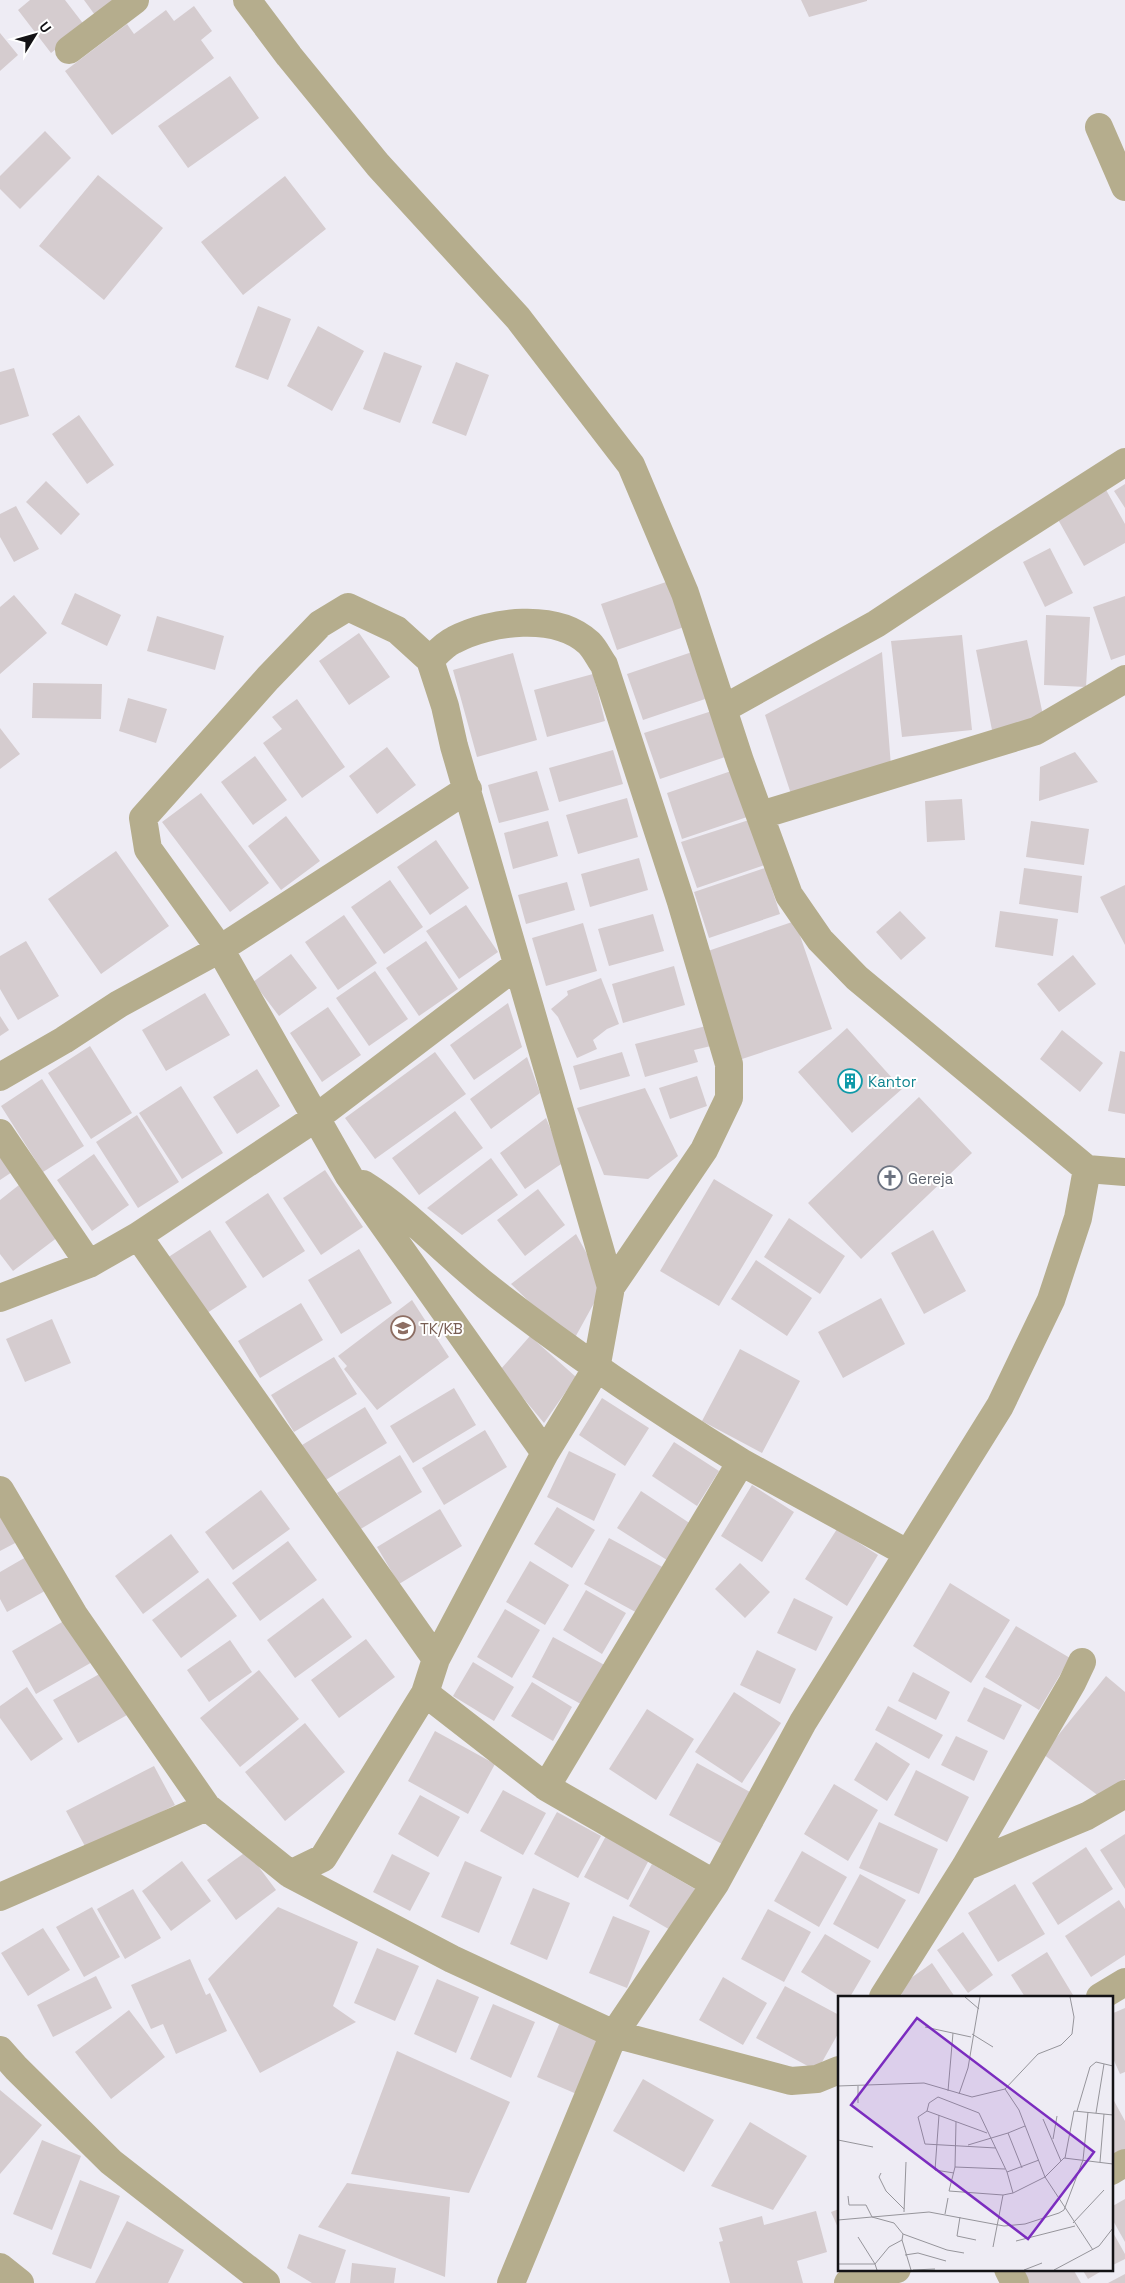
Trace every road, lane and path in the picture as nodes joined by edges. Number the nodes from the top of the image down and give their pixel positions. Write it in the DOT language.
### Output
graph roads {
  1 [pos="135,0"];
  2 [pos="247,0"];
  3 [pos="69,50"];
  4 [pos="1099,127"];
  5 [pos="1125,187"];
  6 [pos="1125,462"];
  7 [pos="430,660"];
  8 [pos="1125,679"];
  9 [pos="723,709"];
  10 [pos="468,789"];
  11 [pos="761,815"];
  12 [pos="220,949"];
  13 [pos="517,965"];
  14 [pos="0,1077"];
  15 [pos="317,1117"];
  16 [pos="0,1134"];
  17 [pos="1087,1169"];
  18 [pos="1125,1172"];
  19 [pos="349,1176"];
  20 [pos="138,1236"];
  21 [pos="89,1264"];
  22 [pos="611,1287"];
  23 [pos="0,1298"];
  24 [pos="596,1369"];
  25 [pos="545,1453"];
  26 [pos="741,1462"];
  27 [pos="0,1490"];
  28 [pos="907,1553"];
  29 [pos="436,1659"];
  30 [pos="1082,1662"];
  31 [pos="425,1693"];
  32 [pos="546,1787"];
  33 [pos="1125,1794"];
  34 [pos="207,1807"];
  35 [pos="965,1867"];
  36 [pos="290,1874"];
  37 [pos="715,1884"];
  38 [pos="0,1897"];
  39 [pos="1125,1982"];
  40 [pos="884,1996"];
  41 [pos="1102,1996"];
  42 [pos="614,2034"];
  43 [pos="0,2050"];
  44 [pos="838,2070"];
  45 [pos="1125,2163"];
  46 [pos="1112,2170"];
  47 [pos="0,2267"];
  48 [pos="894,2270"];
  49 [pos="1009,2270"];
  50 [pos="20,2283"];
  51 [pos="266,2283"];
  52 [pos="511,2283"];
  53 [pos="848,2283"];
  54 [pos="1016,2283"];
  1 -- 3 [label="street"];
  2 -- 9 [label="street"];
  4 -- 5 [label="street"];
  6 -- 9 [label="street"];
  7 -- 10 [label="street"];
  7 -- 12 [label="street"];
  7 -- 22 [label="street"];
  8 -- 11 [label="street"];
  9 -- 11 [label="street"];
  10 -- 12 [label="street"];
  10 -- 13 [label="street"];
  11 -- 17 [label="street"];
  12 -- 14 [label="street"];
  12 -- 15 [label="street"];
  13 -- 15 [label="street"];
  13 -- 22 [label="street"];
  15 -- 19 [label="street"];
  15 -- 20 [label="street"];
  16 -- 21 [label="street"];
  17 -- 18 [label="street"];
  17 -- 28 [label="street"];
  19 -- 24 [label="street"];
  19 -- 25 [label="street"];
  20 -- 21 [label="street"];
  20 -- 29 [label="street"];
  21 -- 23 [label="street"];
  22 -- 24 [label="street"];
  24 -- 25 [label="street"];
  24 -- 26 [label="street"];
  25 -- 29 [label="street"];
  26 -- 28 [label="street"];
  26 -- 32 [label="street"];
  27 -- 34 [label="street"];
  28 -- 37 [label="street"];
  29 -- 31 [label="street"];
  30 -- 35 [label="street"];
  31 -- 32 [label="street"];
  31 -- 36 [label="street"];
  32 -- 37 [label="street"];
  33 -- 35 [label="street"];
  34 -- 36 [label="street"];
  34 -- 38 [label="street"];
  35 -- 40 [label="street"];
  36 -- 42 [label="street"];
  37 -- 42 [label="street"];
  39 -- 41 [label="street"];
  42 -- 44 [label="street"];
  42 -- 52 [label="street"];
  43 -- 51 [label="street"];
  45 -- 46 [label="street"];
  47 -- 50 [label="street"];
  48 -- 53 [label="street"];
  49 -- 54 [label="street"];
}
